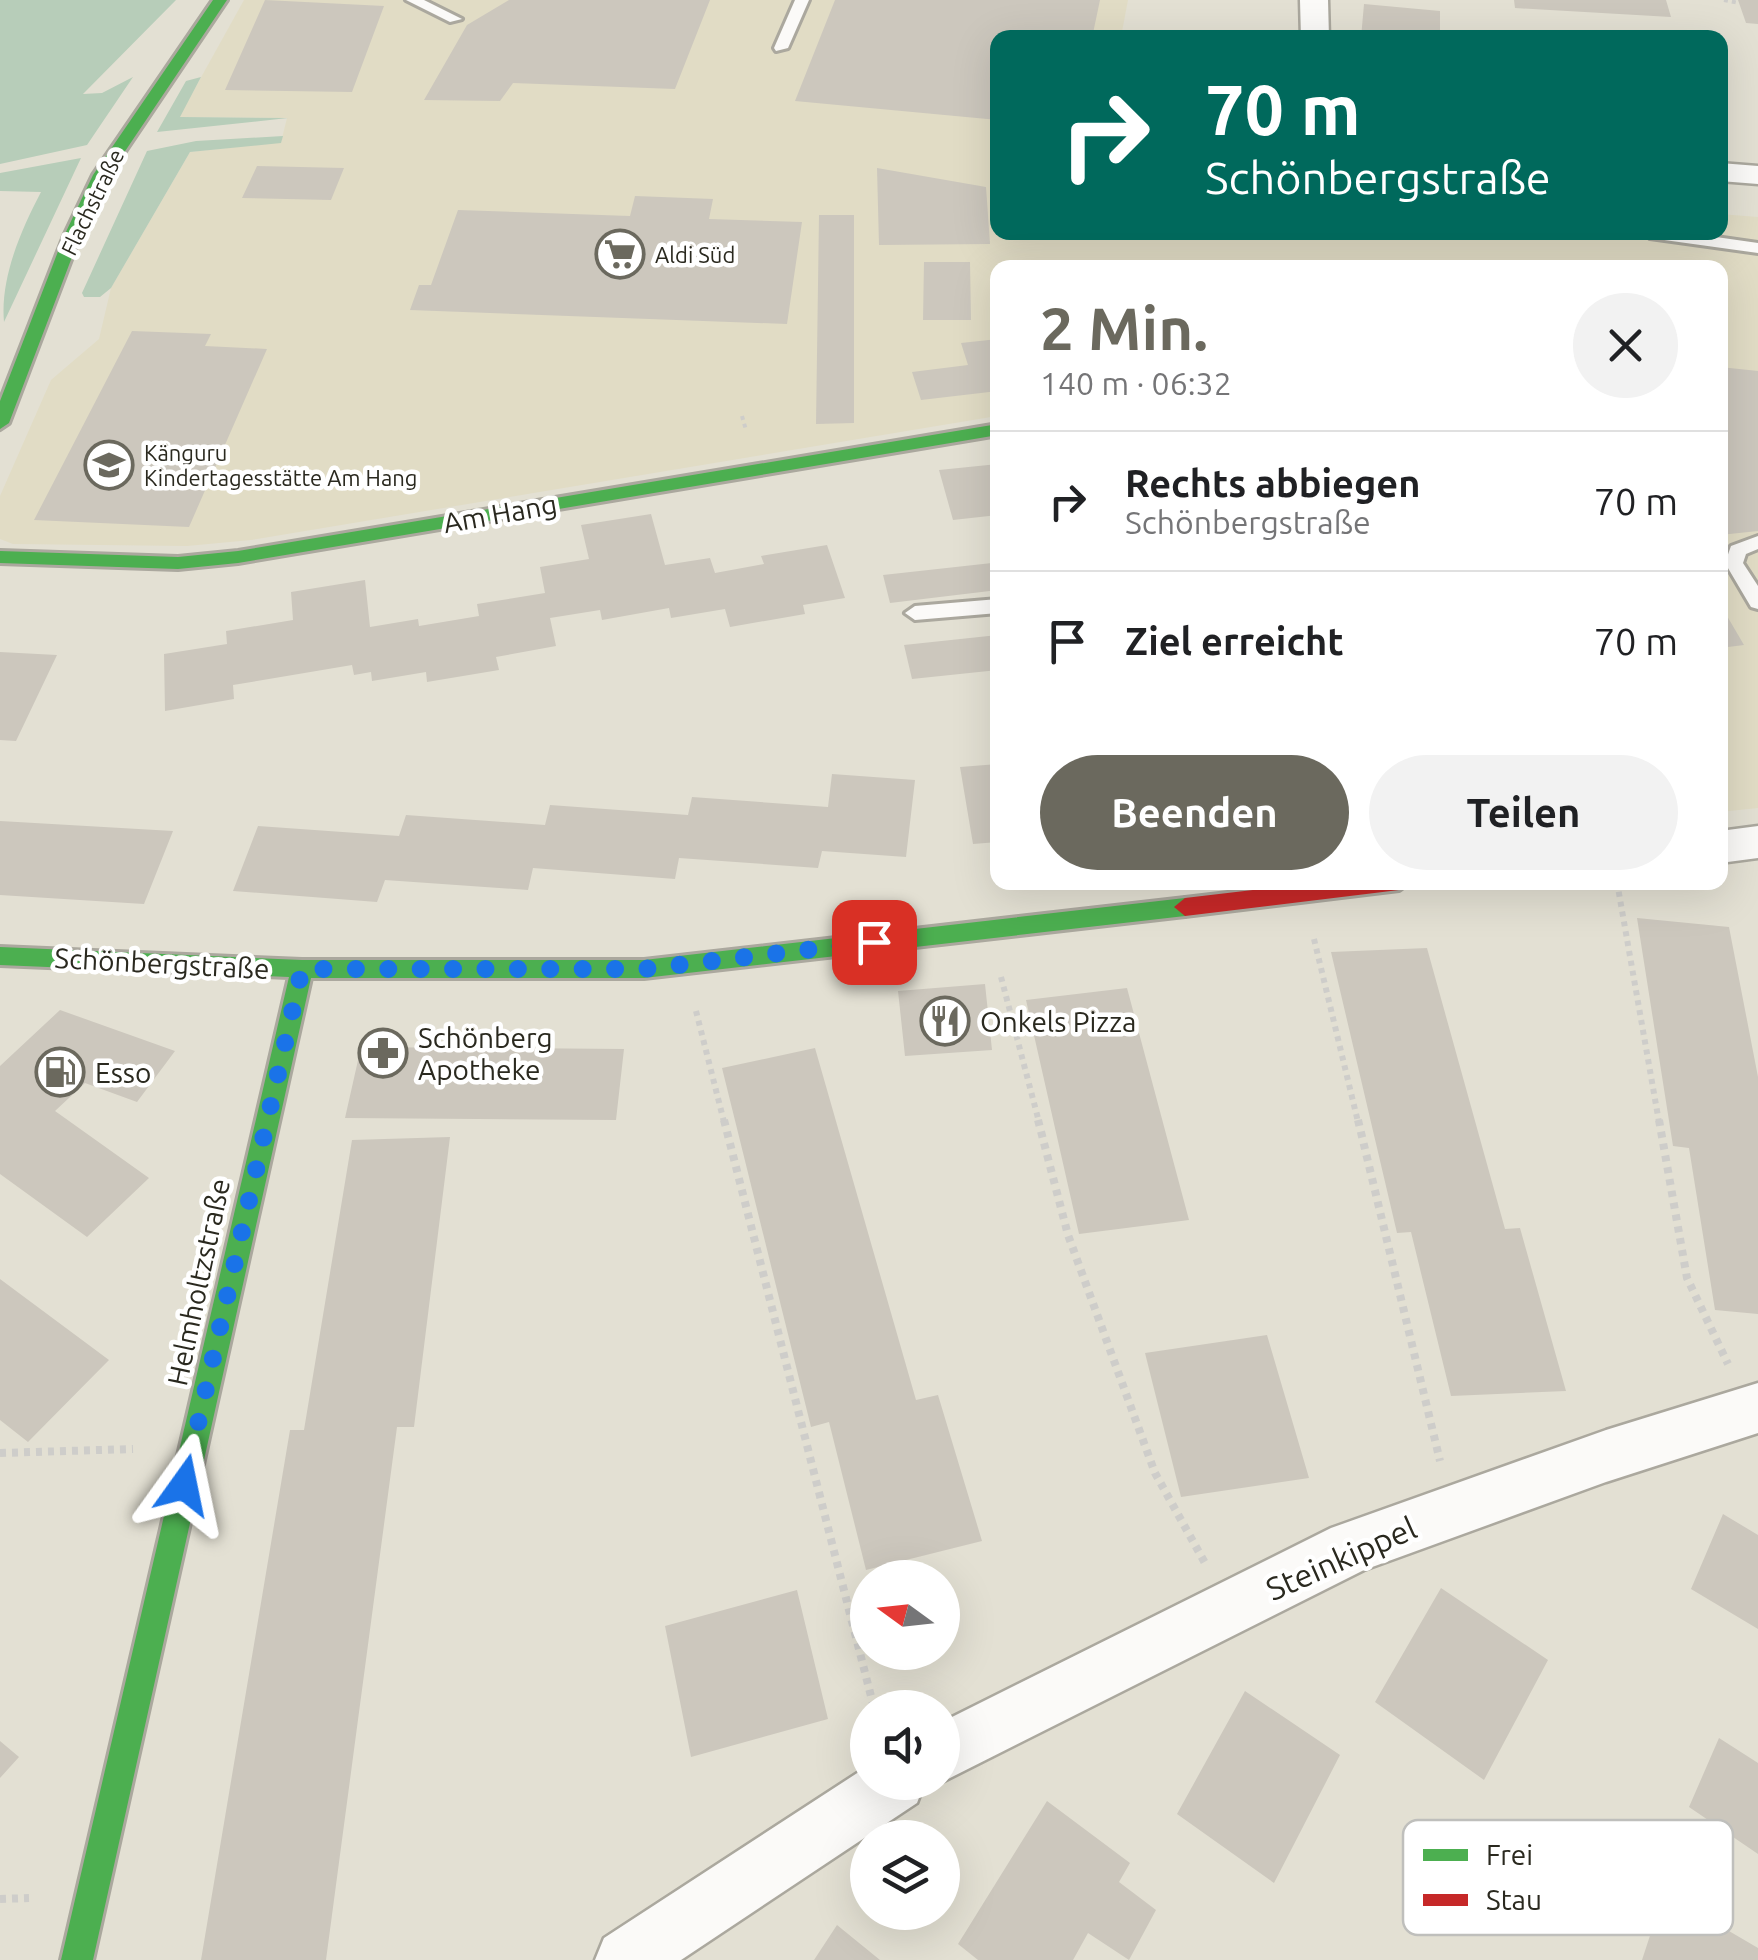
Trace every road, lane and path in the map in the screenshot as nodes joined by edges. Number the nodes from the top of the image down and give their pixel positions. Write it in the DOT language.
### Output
graph roads {
  1 [pos="220,0"];
  2 [pos="413,0"];
  3 [pos="802,0"];
  4 [pos="1314,0"];
  5 [pos="1724,0"];
  6 [pos="1740,3"];
  7 [pos="455,19"];
  8 [pos="1314,30"];
  9 [pos="781,48"];
  10 [pos="1728,173"];
  11 [pos="1758,175"];
  12 [pos="1700,240"];
  13 [pos="1758,248"];
  14 [pos="0,423"];
  15 [pos="990,430"];
  16 [pos="1758,542"];
  17 [pos="0,557"];
  18 [pos="1758,602"];
  19 [pos="990,607"];
  20 [pos="915,613"];
  21 [pos="1758,842"];
  22 [pos="1728,846"];
  23 [pos="1284,890"];
  24 [pos="1619,890"];
  25 [pos="989,929"];
  26 [pos="0,956"];
  27 [pos="684,964"];
  28 [pos="302,969"];
  29 [pos="1754,1409"];
  30 [pos="192,1448"];
  31 [pos="0,1453"];
  32 [pos="1452,1511"];
  33 [pos="1229,1608"];
  34 [pos="869,1690"];
  35 [pos="960,1744"];
  36 [pos="869,1800"];
  37 [pos="78,1960"];
  38 [pos="626,1960"];
  1 -- 14 [label="street, Flachstraße"];
  2 -- 7 [label="lane"];
  3 -- 9 [label="lane"];
  4 -- 8 [label="street"];
  5 -- 6 [label="path"];
  10 -- 11 [label="street"];
  12 -- 13 [label="lane"];
  15 -- 17 [label="street, Am Hang"];
  16 -- 18 [label="lane"];
  19 -- 20 [label="lane"];
  21 -- 22 [label="street"];
  23 -- 25 [label="street, Schönbergstraße"];
  23 -- 32 [label="path"];
  24 -- 29 [label="path"];
  25 -- 27 [label="street, Schönbergstraße"];
  25 -- 33 [label="path"];
  26 -- 28 [label="street, Schönbergstraße"];
  27 -- 28 [label="street, Schönbergstraße"];
  27 -- 34 [label="path"];
  28 -- 30 [label="street, Helmholtzstraße"];
  29 -- 32 [label="street, Steinkippel"];
  30 -- 31 [label="path"];
  30 -- 37 [label="street, Helmholtzstraße"];
  32 -- 33 [label="street, Steinkippel"];
  33 -- 35 [label="street, Steinkippel"];
  36 -- 38 [label="street"];
}
